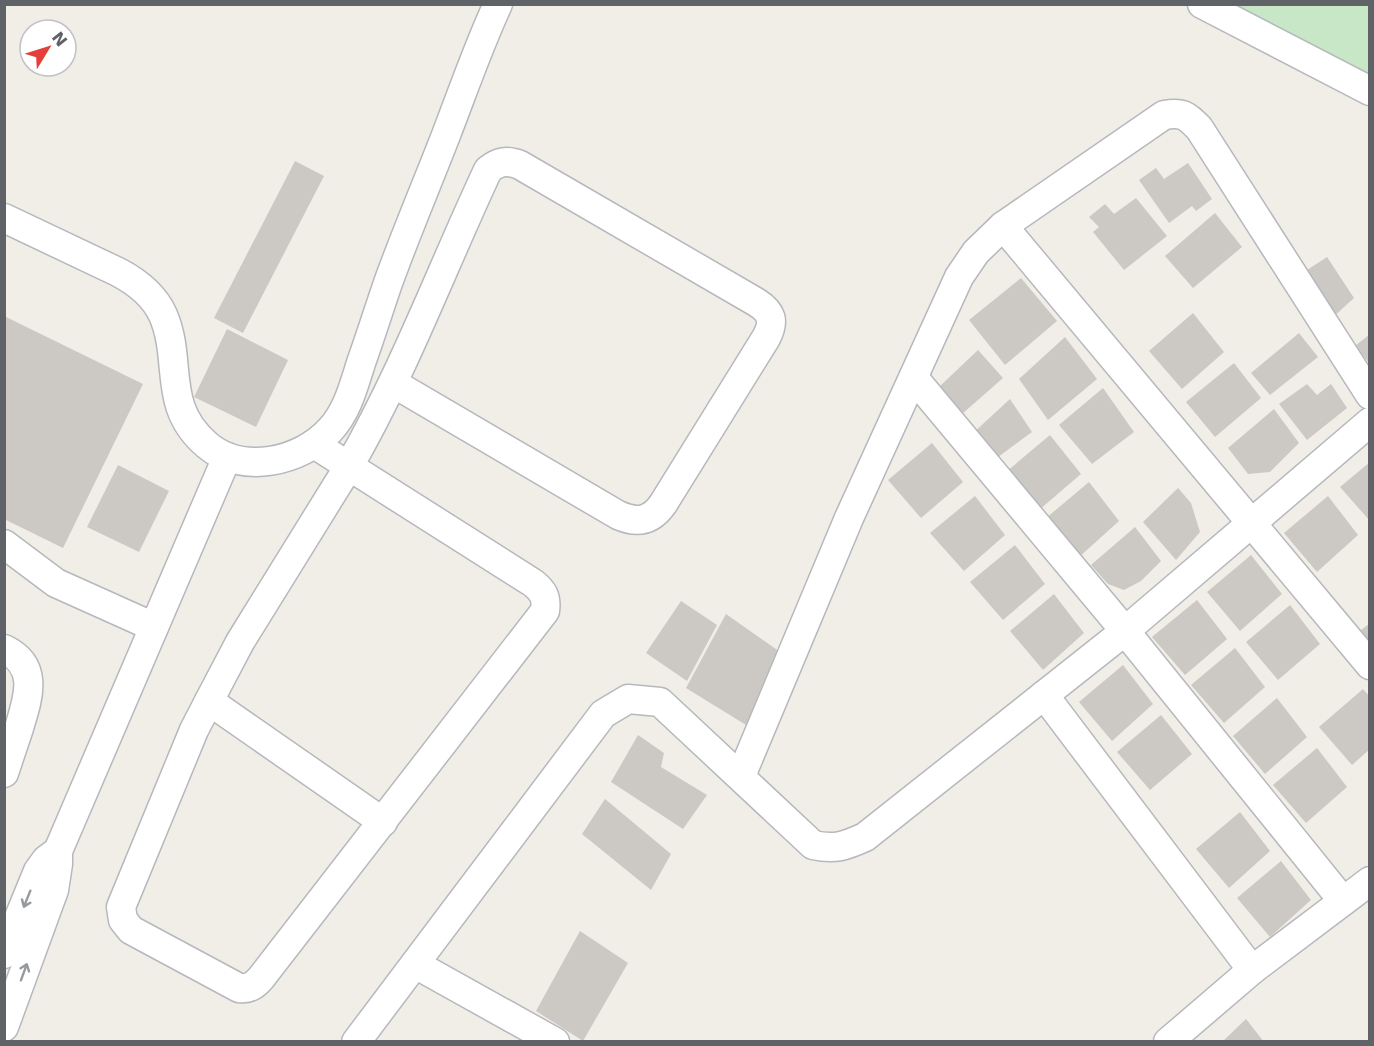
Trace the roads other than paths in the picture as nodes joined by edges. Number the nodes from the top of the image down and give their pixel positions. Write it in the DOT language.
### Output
graph roads {
  1 [pos="498,4"];
  2 [pos="1202,4"];
  3 [pos="1370,91"];
  4 [pos="4,218"];
  5 [pos="1003,226"];
  6 [pos="914,378"];
  7 [pos="393,383"];
  8 [pos="1370,395"];
  9 [pos="1370,422"];
  10 [pos="314,444"];
  11 [pos="227,457"];
  12 [pos="349,466"];
  13 [pos="1250,523"];
  14 [pos="4,544"];
  15 [pos="154,627"];
  16 [pos="1125,631"];
  17 [pos="4,649"];
  18 [pos="1370,665"];
  19 [pos="1044,696"];
  20 [pos="209,701"];
  21 [pos="10,739"];
  22 [pos="4,773"];
  23 [pos="741,776"];
  24 [pos="383,822"];
  25 [pos="58,851"];
  26 [pos="1370,880"];
  27 [pos="1344,901"];
  28 [pos="4,954"];
  29 [pos="415,964"];
  30 [pos="1252,969"];
  31 [pos="4,1027"];
  32 [pos="356,1041"];
  33 [pos="555,1041"];
  34 [pos="1168,1041"];
  1 -- 10 [label="street"];
  2 -- 3 [label="street"];
  4 -- 11 [label="street"];
  5 -- 6 [label="street"];
  5 -- 8 [label="street"];
  5 -- 13 [label="street"];
  6 -- 16 [label="street"];
  6 -- 23 [label="street"];
  7 -- 7 [label="street"];
  7 -- 12 [label="street"];
  9 -- 13 [label="street"];
  10 -- 11 [label="street"];
  10 -- 12 [label="street"];
  11 -- 15 [label="street"];
  12 -- 20 [label="street"];
  12 -- 24 [label="street"];
  13 -- 16 [label="street"];
  13 -- 18 [label="street"];
  14 -- 15 [label="street"];
  15 -- 25 [label="street"];
  16 -- 19 [label="street"];
  16 -- 27 [label="street"];
  17 -- 21 [label="street"];
  19 -- 23 [label="street"];
  19 -- 30 [label="street"];
  20 -- 24 [label="street"];
  20 -- 24 [label="street"];
  21 -- 22 [label="street"];
  23 -- 29 [label="street"];
  25 -- 28 [label="street, one-way"];
  31 -- 25 [label="street, one-way"];
  26 -- 27 [label="street"];
  27 -- 30 [label="street"];
  29 -- 32 [label="street"];
  29 -- 33 [label="street"];
  30 -- 34 [label="street"];
}
